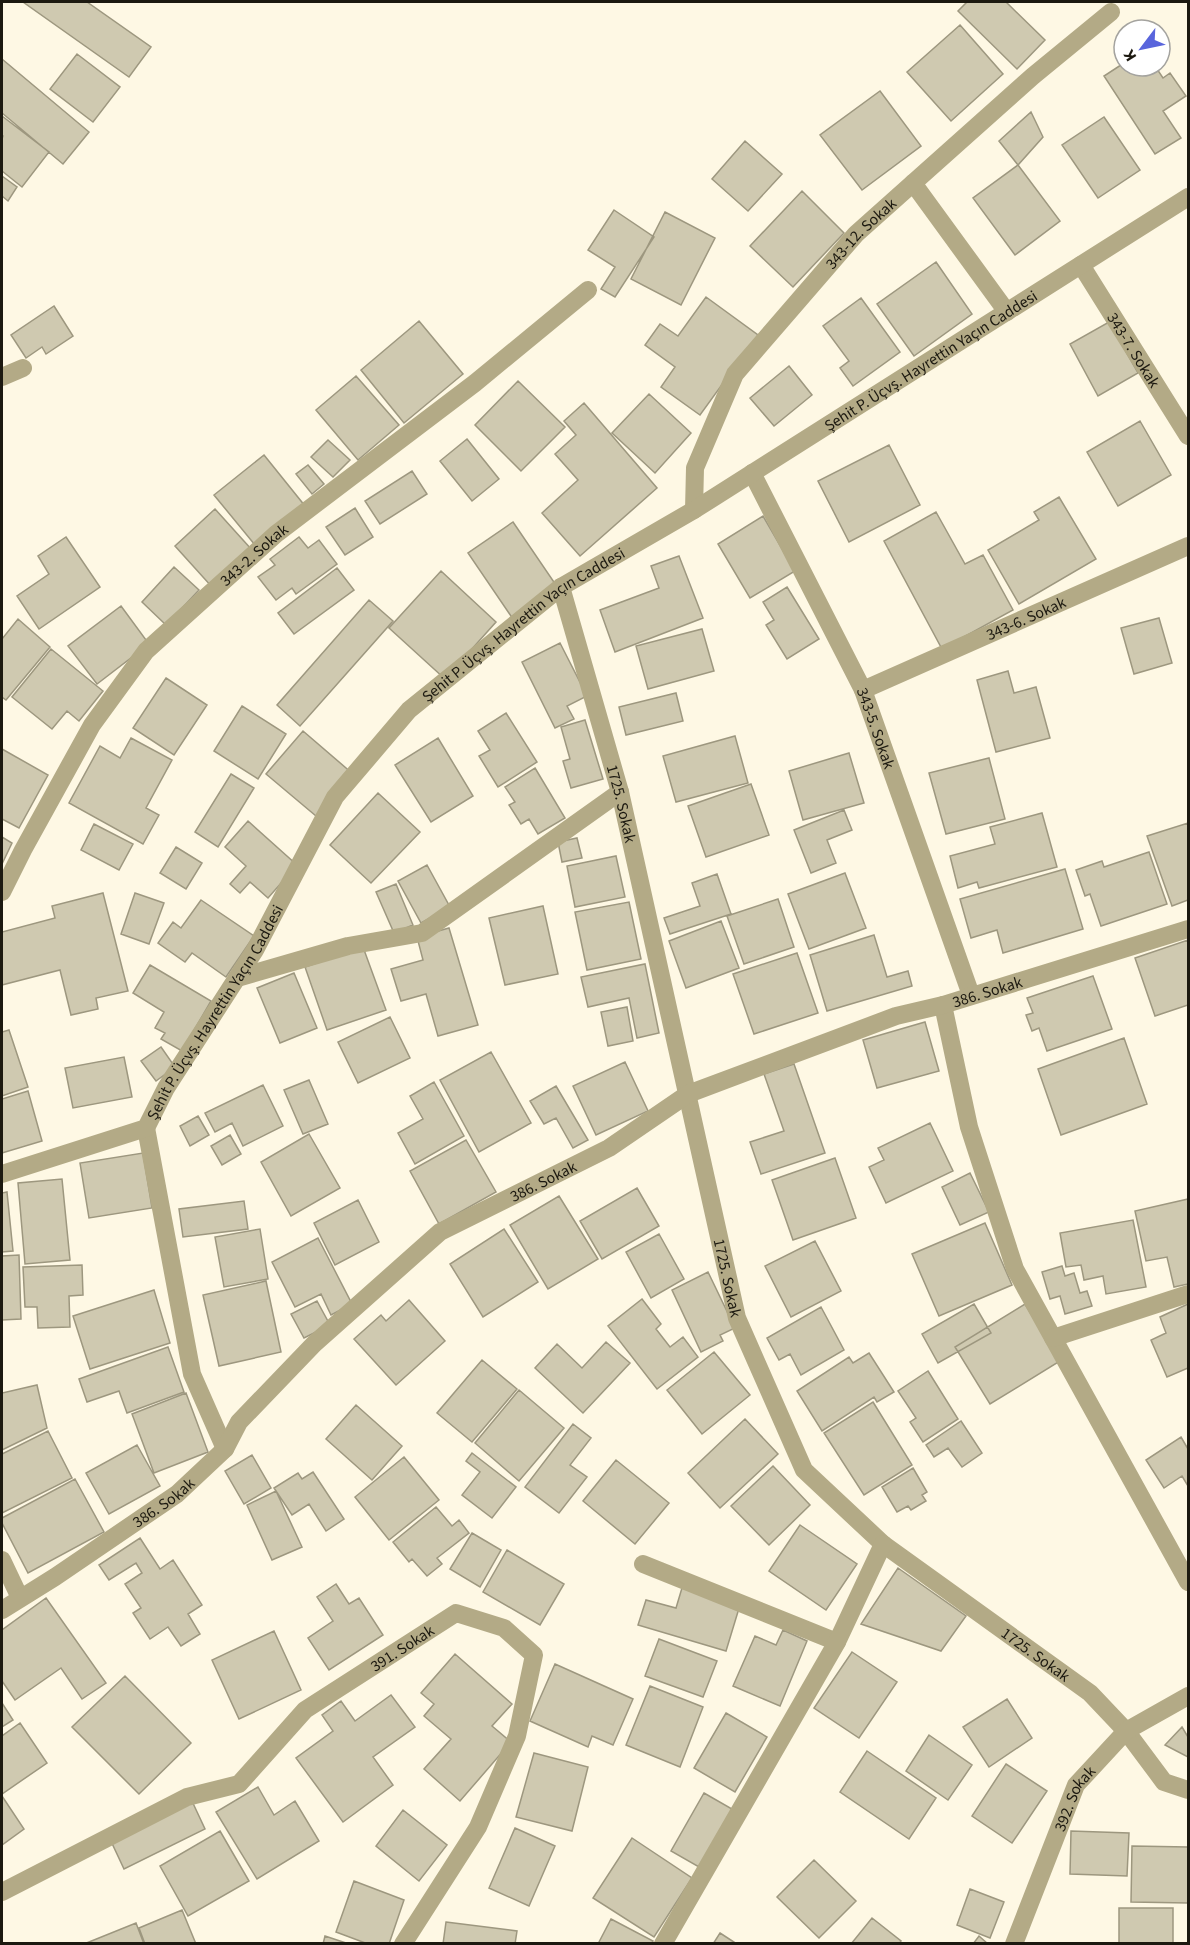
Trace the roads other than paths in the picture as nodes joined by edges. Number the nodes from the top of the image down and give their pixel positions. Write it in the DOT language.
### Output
graph roads {
  1 [pos="1111,12"];
  2 [pos="913,183"];
  3 [pos="1188,197"];
  4 [pos="1081,265"];
  5 [pos="588,290"];
  6 [pos="1007,312"];
  7 [pos="23,368"];
  8 [pos="2,377"];
  9 [pos="1188,436"];
  10 [pos="752,473"];
  11 [pos="694,510"];
  12 [pos="1188,546"];
  13 [pos="561,587"];
  14 [pos="863,690"];
  15 [pos="620,792"];
  16 [pos="2,892"];
  17 [pos="1188,929"];
  18 [pos="237,978"];
  19 [pos="971,995"];
  20 [pos="943,1005"];
  21 [pos="688,1094"];
  22 [pos="146,1128"];
  23 [pos="2,1174"];
  24 [pos="1188,1294"];
  25 [pos="1053,1338"];
  26 [pos="225,1449"];
  27 [pos="883,1544"];
  28 [pos="2,1560"];
  29 [pos="643,1564"];
  30 [pos="1188,1582"];
  31 [pos="20,1598"];
  32 [pos="2,1610"];
  33 [pos="837,1642"];
  34 [pos="1188,1696"];
  35 [pos="1126,1731"];
  36 [pos="1188,1790"];
  37 [pos="2,1892"];
  38 [pos="403,1944"];
  39 [pos="663,1944"];
  40 [pos="1014,1944"];
  1 -- 2 [label="street, 343-12. Sokak"];
  2 -- 6 [label="street"];
  2 -- 11 [label="street, 343-12. Sokak"];
  3 -- 4 [label="street, Şehit P. Üçvş. Hayrettin Yaçın Caddesi"];
  4 -- 6 [label="street, Şehit P. Üçvş. Hayrettin Yaçın Caddesi"];
  4 -- 9 [label="street, 343-7. Sokak"];
  5 -- 16 [label="street, 343-2. Sokak"];
  6 -- 10 [label="street, Şehit P. Üçvş. Hayrettin Yaçın Caddesi"];
  7 -- 8 [label="street"];
  10 -- 11 [label="street, Şehit P. Üçvş. Hayrettin Yaçın Caddesi"];
  10 -- 14 [label="street, 343-5. Sokak"];
  11 -- 13 [label="street, Şehit P. Üçvş. Hayrettin Yaçın Caddesi"];
  12 -- 14 [label="street, 343-6. Sokak"];
  13 -- 15 [label="street, 1725. Sokak"];
  13 -- 18 [label="street, Şehit P. Üçvş. Hayrettin Yaçın Caddesi"];
  14 -- 19 [label="street, 343-5. Sokak"];
  15 -- 18 [label="street"];
  15 -- 21 [label="street, 1725. Sokak"];
  17 -- 19 [label="street, 386. Sokak"];
  18 -- 22 [label="street, Şehit P. Üçvş. Hayrettin Yaçın Caddesi"];
  19 -- 20 [label="street, 386. Sokak"];
  20 -- 21 [label="street, 386. Sokak"];
  20 -- 25 [label="street"];
  21 -- 26 [label="street, 386. Sokak"];
  21 -- 27 [label="street, 1725. Sokak"];
  22 -- 23 [label="street, Şehit P. Üçvş. Hayrettin Yaçın Caddesi"];
  22 -- 26 [label="street"];
  24 -- 25 [label="street"];
  25 -- 30 [label="street"];
  26 -- 31 [label="street, 386. Sokak"];
  27 -- 33 [label="street"];
  27 -- 35 [label="street, 1725. Sokak"];
  28 -- 31 [label="street"];
  29 -- 33 [label="street"];
  31 -- 32 [label="street, 386. Sokak"];
  33 -- 39 [label="street"];
  34 -- 35 [label="street, 392. Sokak"];
  35 -- 36 [label="street, 1725. Sokak"];
  35 -- 40 [label="street, 392. Sokak"];
  37 -- 38 [label="street, 391. Sokak"];
}
